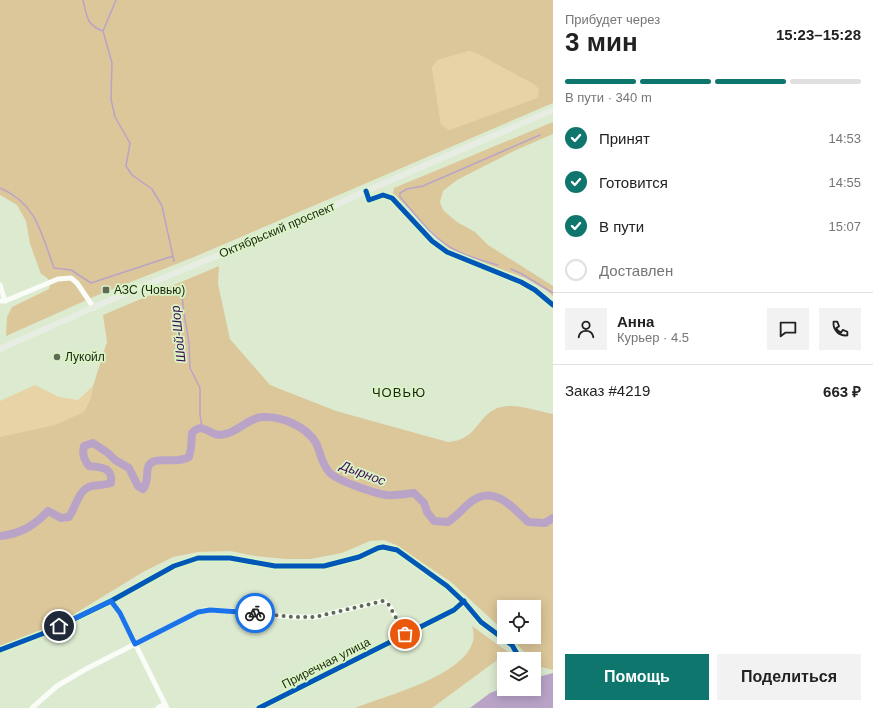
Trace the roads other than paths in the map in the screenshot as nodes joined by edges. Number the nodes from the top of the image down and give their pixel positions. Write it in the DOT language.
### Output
graph roads {
  1 [pos="553,110"];
  2 [pos="366,191"];
  3 [pos="0,284"];
  4 [pos="2,301"];
  5 [pos="553,305"];
  6 [pos="94,308"];
  7 [pos="0,349"];
  8 [pos="111,601"];
  9 [pos="464,601"];
  10 [pos="405,634"];
  11 [pos="135,644"];
  12 [pos="0,650"];
  13 [pos="516,652"];
  14 [pos="166,706"];
  15 [pos="32,708"];
  16 [pos="158,708"];
  17 [pos="259,708"];
  1 -- 2 [label="main road, Октябрьский проспект"];
  2 -- 5 [label="street"];
  2 -- 6 [label="main road, Октябрьский проспект"];
  3 -- 4 [label="street"];
  4 -- 6 [label="street"];
  6 -- 7 [label="main road, Октябрьский проспект"];
  8 -- 9 [label="street"];
  8 -- 11 [label="street"];
  8 -- 12 [label="street"];
  9 -- 10 [label="street, Приречная улица"];
  9 -- 13 [label="street"];
  10 -- 11 [label="street"];
  10 -- 17 [label="street, Приречная улица"];
  11 -- 14 [label="street"];
  11 -- 15 [label="street"];
  14 -- 16 [label="street"];
}
